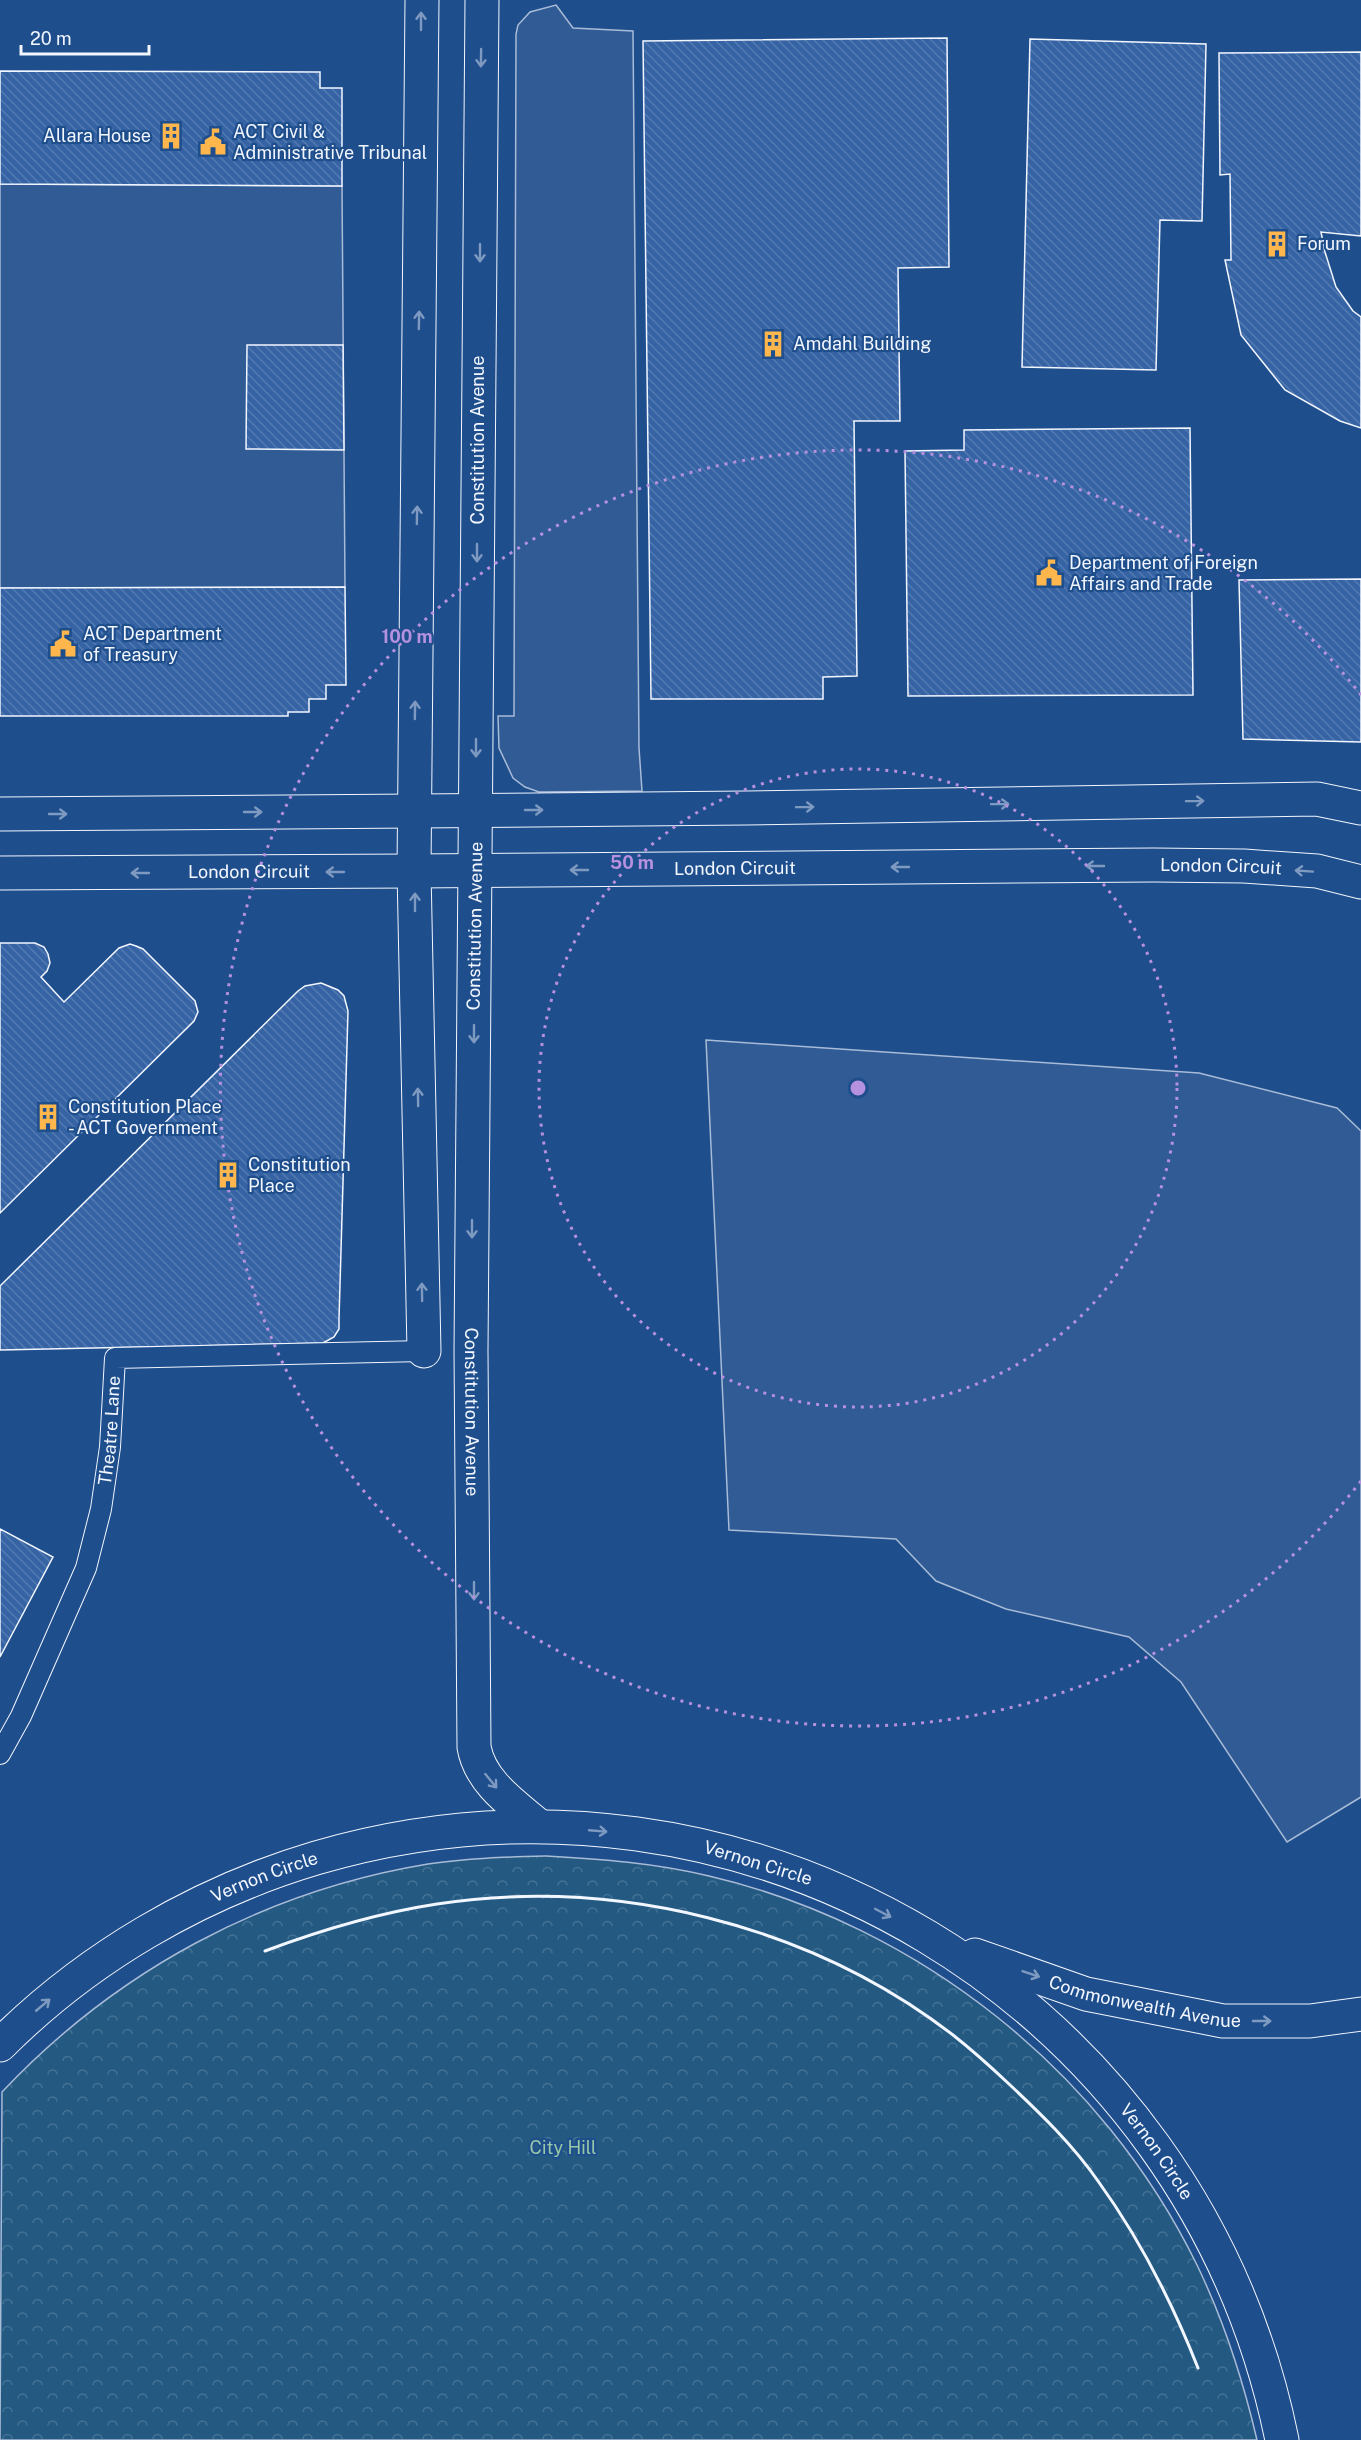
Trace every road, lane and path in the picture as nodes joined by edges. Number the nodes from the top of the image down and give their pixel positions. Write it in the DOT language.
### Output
graph roads {
  1 [pos="422,0"];
  2 [pos="482,0"];
  3 [pos="1361,808"];
  4 [pos="476,810"];
  5 [pos="415,811"];
  6 [pos="0,814"];
  7 [pos="414,871"];
  8 [pos="475,871"];
  9 [pos="0,873"];
  10 [pos="1361,882"];
  11 [pos="424,1351"];
  12 [pos="0,1754"];
  13 [pos="539,1826"];
  14 [pos="936,1941"];
  15 [pos="1361,2014"];
  16 [pos="0,2045"];
  17 [pos="1282,2440"];
  5 -- 1 [label="main road, one-way"];
  2 -- 4 [label="main road, Constitution Avenue, one-way"];
  4 -- 3 [label="main road, one-way"];
  4 -- 5 [label="main road"];
  4 -- 8 [label="main road, Constitution Avenue"];
  6 -- 5 [label="main road, one-way"];
  5 -- 7 [label="main road"];
  7 -- 8 [label="main road, London Circuit"];
  7 -- 9 [label="main road, London Circuit, one-way"];
  11 -- 7 [label="main road, one-way"];
  10 -- 8 [label="main road, London Circuit, one-way"];
  8 -- 13 [label="main road, Constitution Avenue, one-way"];
  11 -- 12 [label="lane, Theatre Lane"];
  13 -- 14 [label="main road, Vernon Circle, one-way"];
  16 -- 13 [label="main road, Vernon Circle, one-way"];
  14 -- 15 [label="main road, Commonwealth Avenue, one-way"];
  14 -- 17 [label="main road, Vernon Circle"];
}
